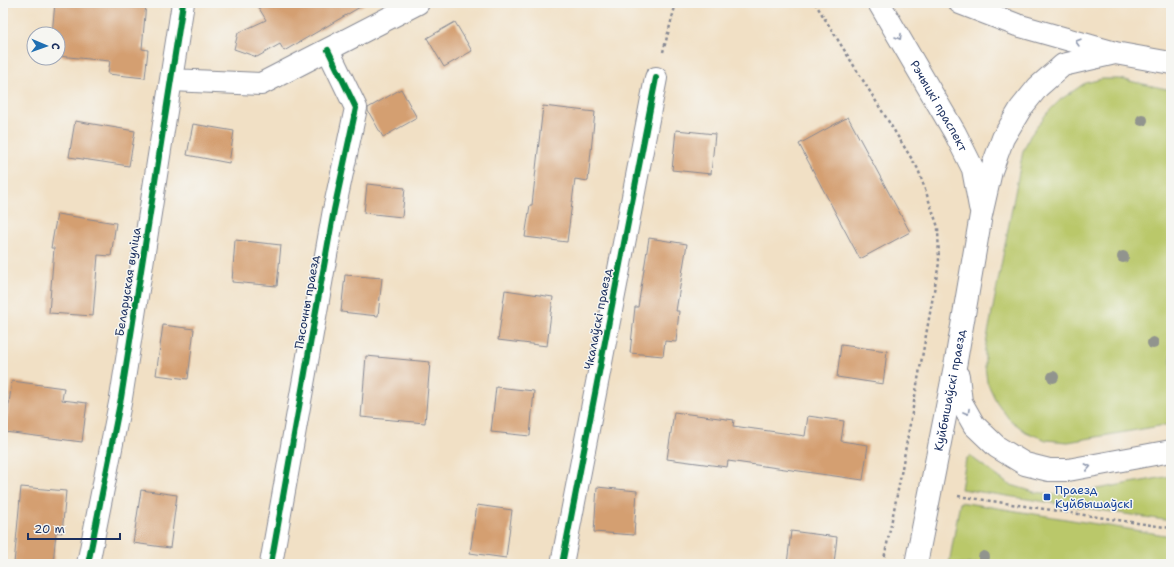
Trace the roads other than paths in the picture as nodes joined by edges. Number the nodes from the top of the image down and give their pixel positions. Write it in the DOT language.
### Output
graph roads {
  1 [pos="184,3"];
  2 [pos="418,3"];
  3 [pos="879,3"];
  4 [pos="960,3"];
  5 [pos="328,50"];
  6 [pos="1115,53"];
  7 [pos="1171,63"];
  8 [pos="656,78"];
  9 [pos="171,80"];
  10 [pos="981,215"];
  11 [pos="956,361"];
  12 [pos="1171,451"];
  13 [pos="88,564"];
  14 [pos="271,564"];
  15 [pos="562,564"];
  16 [pos="916,564"];
  1 -- 9 [label="street, Беларуская вуліца"];
  2 -- 5 [label="street"];
  3 -- 10 [label="street, Рэчыцкі праспект, one-way"];
  6 -- 4 [label="street, one-way"];
  5 -- 9 [label="street"];
  5 -- 14 [label="street, Пясочны праезд"];
  6 -- 7 [label="street"];
  6 -- 10 [label="street, Куйбышаўскі праезд"];
  8 -- 15 [label="street, Чкалаўскі праезд"];
  9 -- 13 [label="street, Беларуская вуліца"];
  10 -- 11 [label="street, Куйбышаўскі праезд"];
  11 -- 12 [label="street, one-way"];
  11 -- 16 [label="street, Куйбышаўскі праезд"];
}
